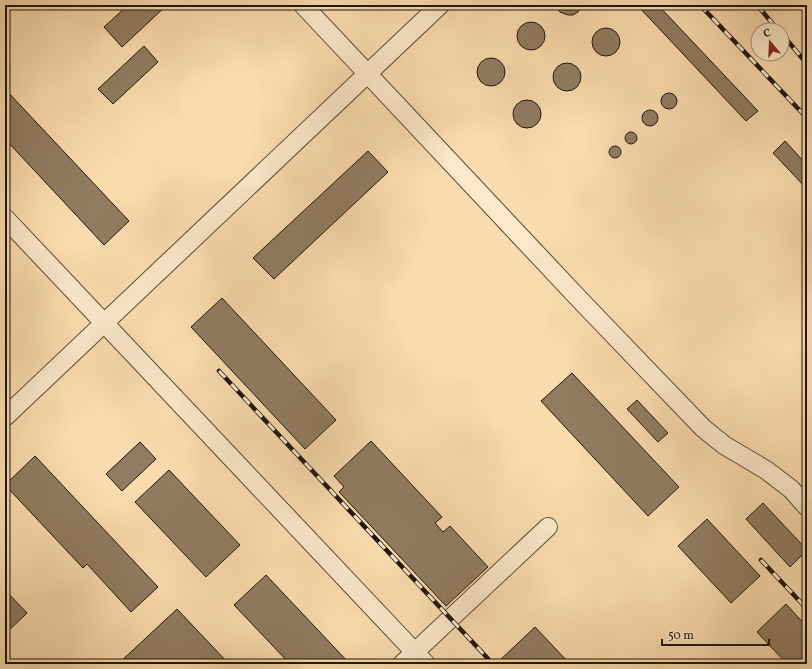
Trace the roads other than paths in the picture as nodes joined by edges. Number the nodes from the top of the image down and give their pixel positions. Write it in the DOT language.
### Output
graph roads {
  1 [pos="303,5"];
  2 [pos="440,5"];
  3 [pos="366,74"];
  4 [pos="5,218"];
  5 [pos="104,323"];
  6 [pos="5,417"];
  7 [pos="807,507"];
  8 [pos="548,527"];
  9 [pos="414,660"];
  1 -- 3 [label="lane"];
  2 -- 3 [label="lane"];
  3 -- 5 [label="lane"];
  3 -- 7 [label="lane"];
  4 -- 5 [label="lane"];
  5 -- 6 [label="lane"];
  5 -- 9 [label="lane"];
  8 -- 9 [label="lane"];
}
